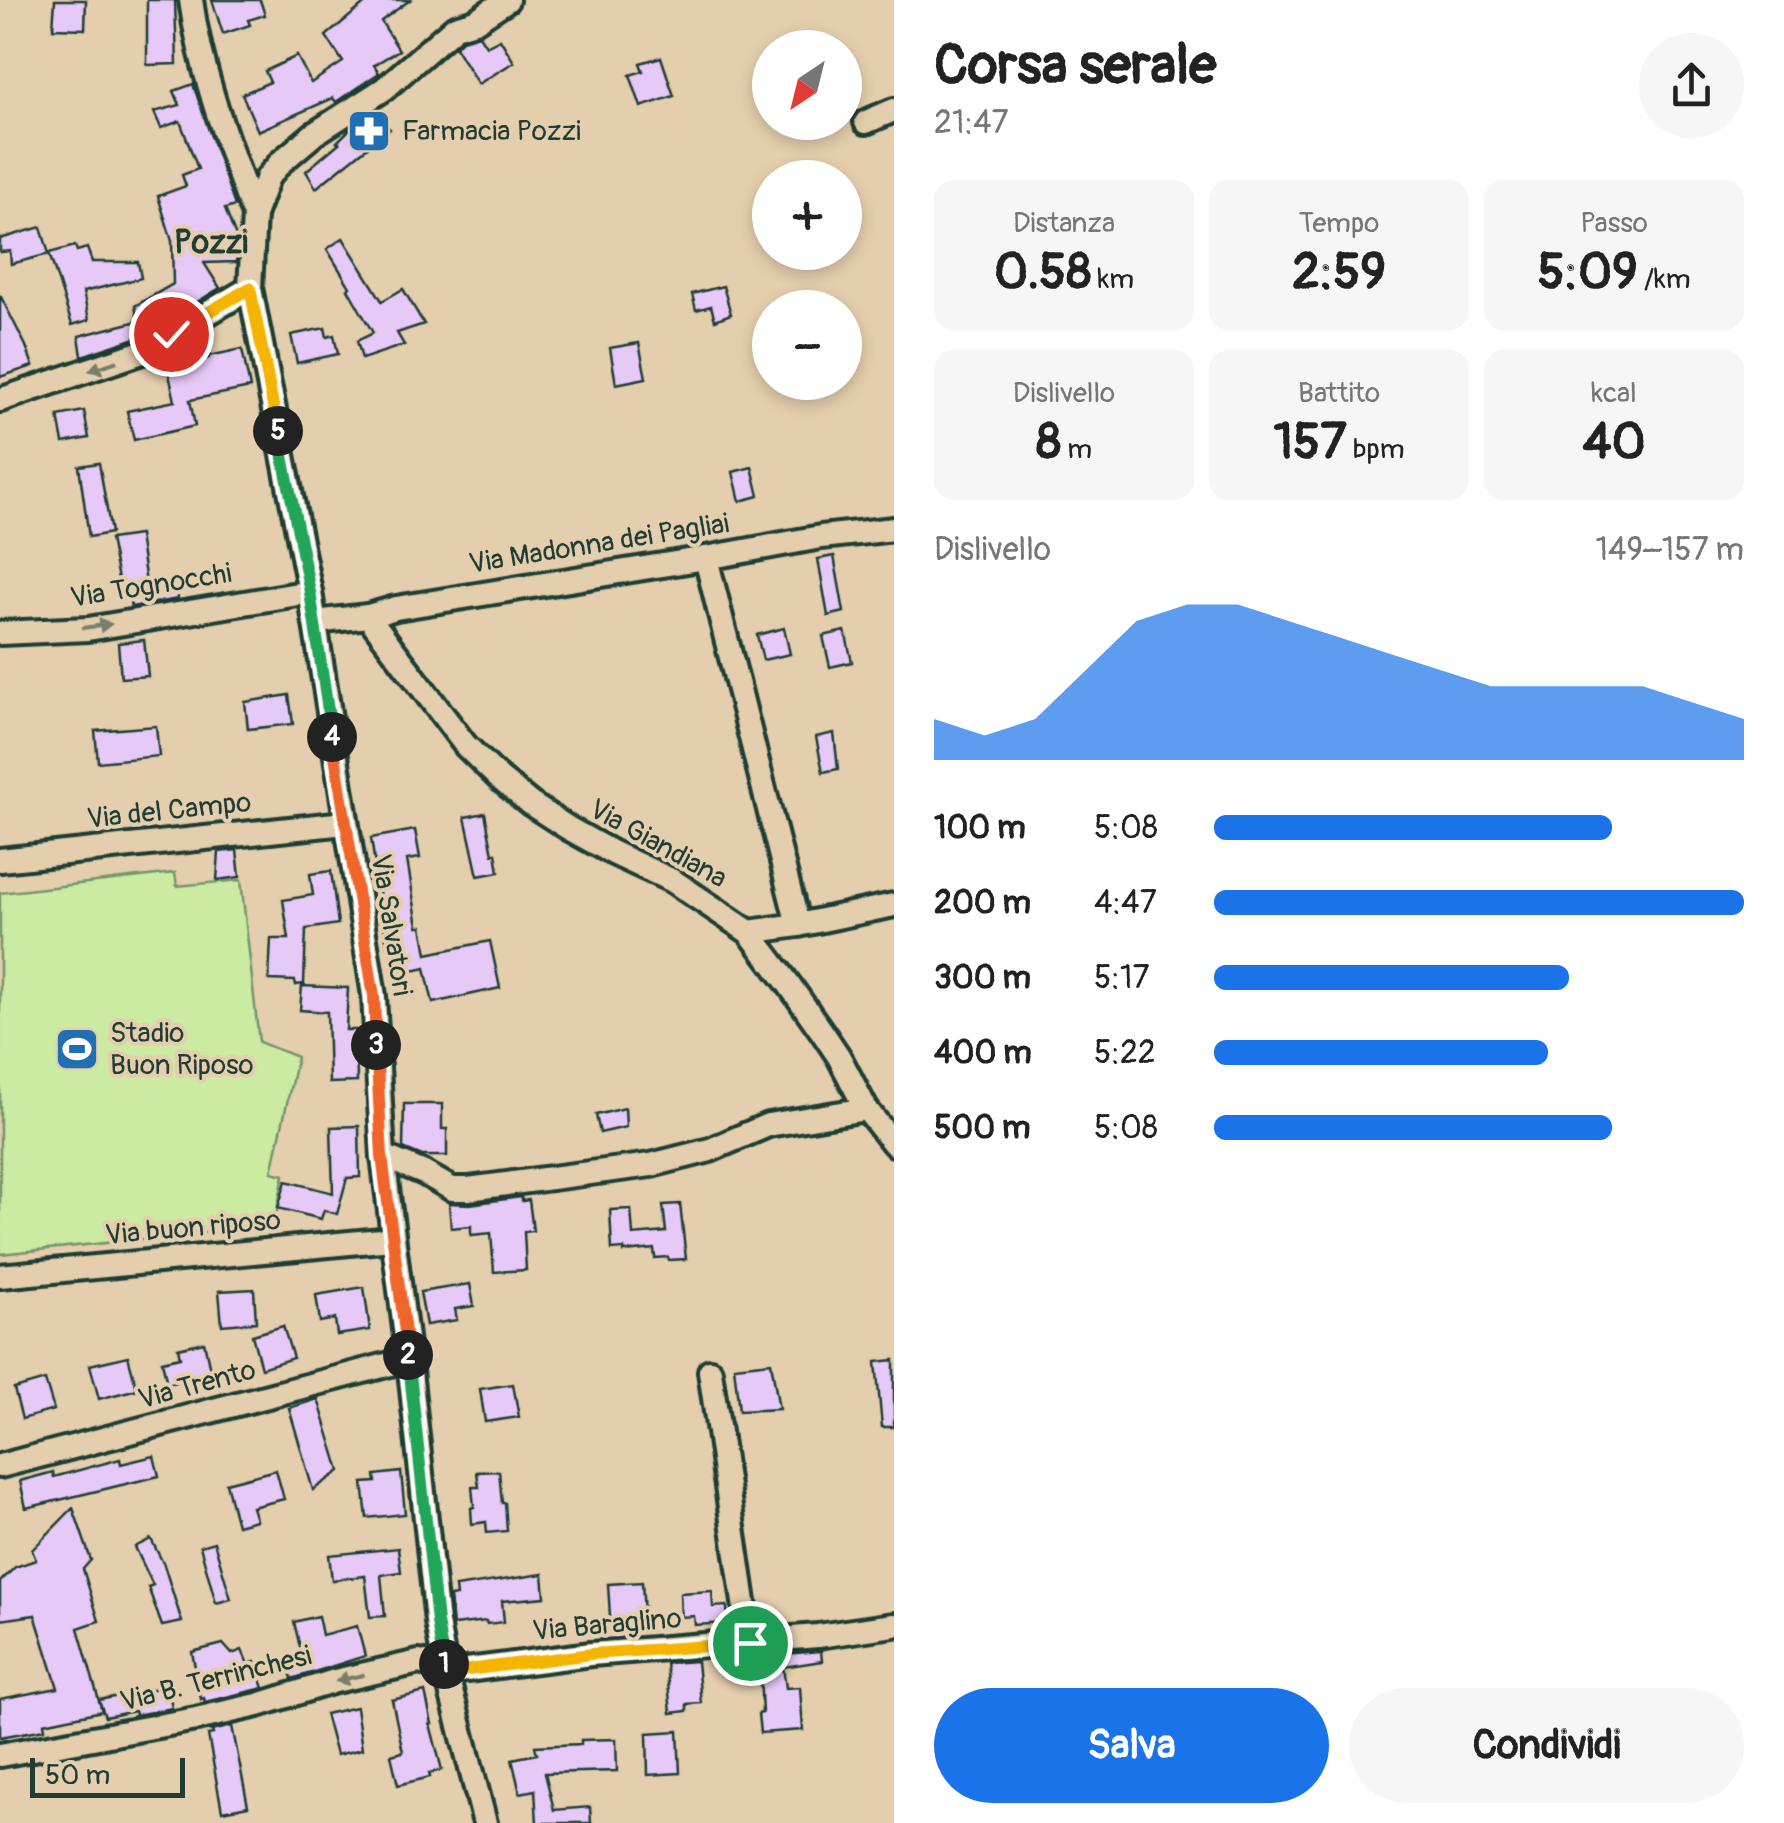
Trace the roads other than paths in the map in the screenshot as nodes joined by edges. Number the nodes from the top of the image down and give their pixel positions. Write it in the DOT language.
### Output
graph roads {
  1 [pos="191,0"];
  2 [pos="507,0"];
  3 [pos="894,110"];
  4 [pos="866,122"];
  5 [pos="254,215"];
  6 [pos="250,288"];
  7 [pos="0,400"];
  8 [pos="894,529"];
  9 [pos="706,558"];
  10 [pos="310,592"];
  11 [pos="368,616"];
  12 [pos="315,622"];
  13 [pos="0,634"];
  14 [pos="345,823"];
  15 [pos="0,860"];
  16 [pos="894,905"];
  17 [pos="798,925"];
  18 [pos="748,932"];
  19 [pos="866,1109"];
  20 [pos="894,1144"];
  21 [pos="382,1156"];
  22 [pos="392,1240"];
  23 [pos="0,1276"];
  24 [pos="409,1361"];
  25 [pos="710,1371"];
  26 [pos="0,1466"];
  27 [pos="894,1625"];
  28 [pos="750,1643"];
  29 [pos="445,1668"];
  30 [pos="0,1754"];
  31 [pos="485,1823"];
  1 -- 5 [label="street"];
  2 -- 5 [label="street"];
  3 -- 4 [label="street"];
  5 -- 6 [label="street, Via Salvatori"];
  6 -- 7 [label="street, one-way"];
  6 -- 10 [label="street, Via Salvatori"];
  8 -- 9 [label="street, Via Madonna dei Pagliai"];
  9 -- 11 [label="street, Via Madonna dei Pagliai"];
  9 -- 17 [label="street"];
  10 -- 12 [label="street, Via Salvatori"];
  13 -- 10 [label="street, Via Tognocchi, one-way"];
  11 -- 12 [label="street, Via Madonna dei Pagliai"];
  11 -- 18 [label="street, Via Giandiana"];
  12 -- 14 [label="street, Via Salvatori"];
  14 -- 15 [label="street, Via del Campo"];
  14 -- 21 [label="street, Via Salvatori"];
  16 -- 17 [label="street"];
  17 -- 18 [label="street"];
  18 -- 19 [label="street, Via Giandiana"];
  19 -- 20 [label="street, Via Giandiana"];
  19 -- 21 [label="street"];
  21 -- 22 [label="street, Via Salvatori"];
  22 -- 23 [label="street, Via buon riposo"];
  22 -- 24 [label="street, Via Salvatori"];
  24 -- 26 [label="street, Via Trento"];
  24 -- 29 [label="street, Via Salvatori"];
  25 -- 28 [label="street"];
  27 -- 28 [label="street, Via Baraglino"];
  28 -- 29 [label="street, Via Baraglino"];
  29 -- 30 [label="street, Via B. Terrinchesi, one-way"];
  29 -- 31 [label="street, Via Salvatori"];
}
